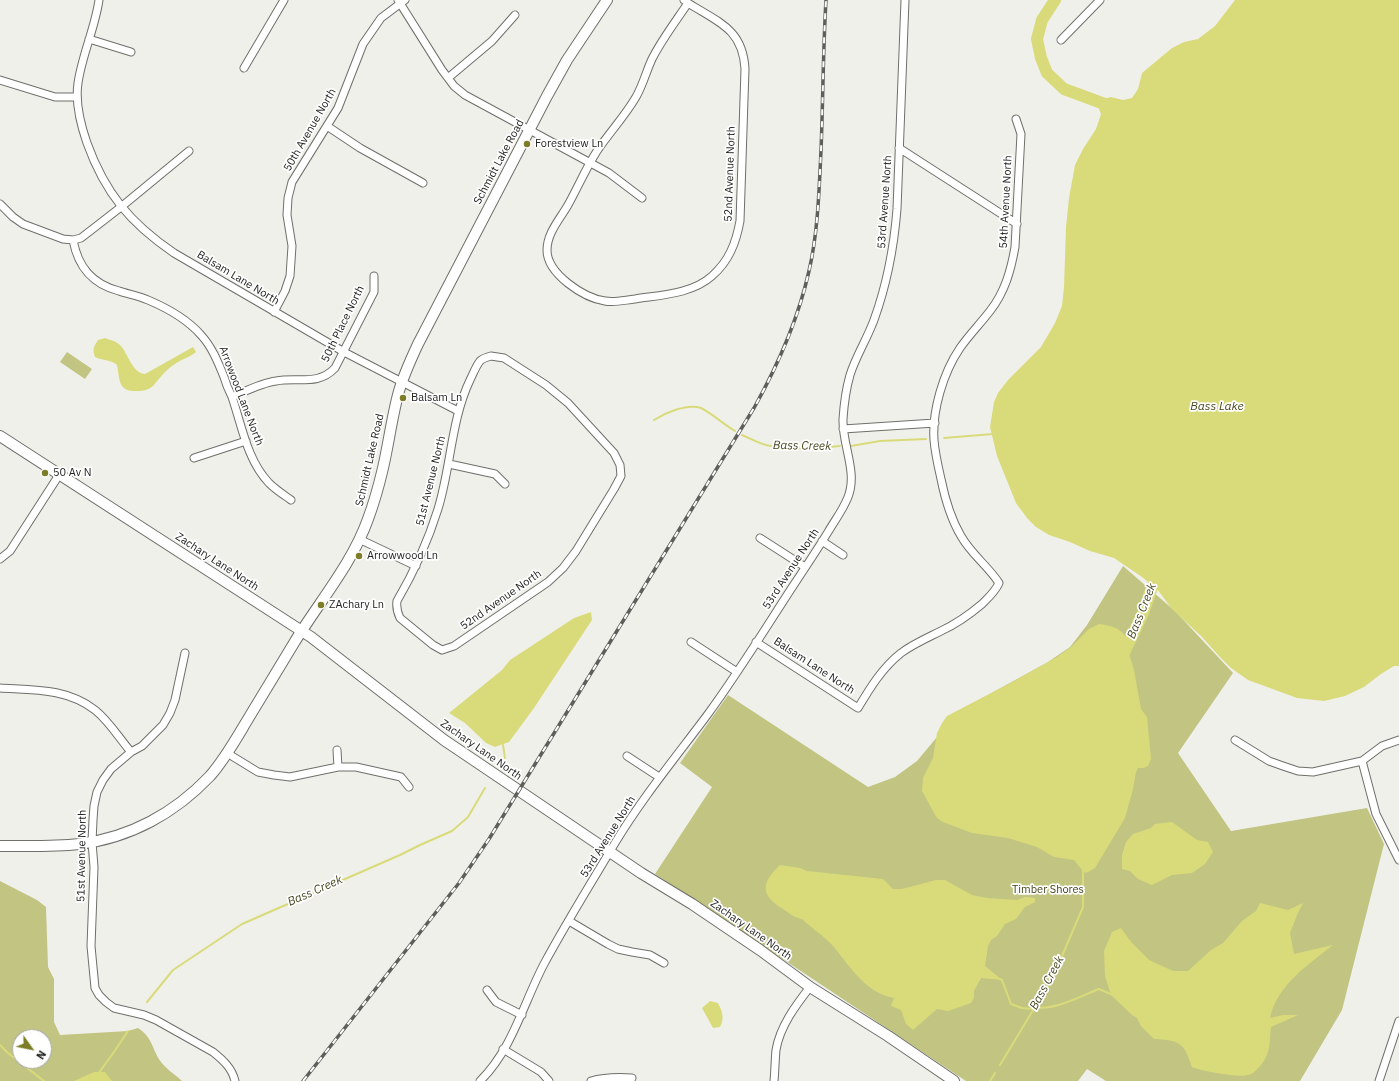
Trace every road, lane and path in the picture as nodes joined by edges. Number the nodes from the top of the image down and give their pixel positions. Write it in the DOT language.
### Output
graph roads {
  1 [pos="97,0"];
  2 [pos="284,0"];
  3 [pos="607,0"];
  4 [pos="905,0"];
  5 [pos="1100,0"];
  6 [pos="402,1"];
  7 [pos="686,2"];
  8 [pos="515,15"];
  9 [pos="89,39"];
  10 [pos="1062,40"];
  11 [pos="132,52"];
  12 [pos="244,68"];
  13 [pos="448,78"];
  14 [pos="0,80"];
  15 [pos="76,98"];
  16 [pos="1016,119"];
  17 [pos="327,126"];
  18 [pos="529,130"];
  19 [pos="899,148"];
  20 [pos="189,151"];
  21 [pos="590,162"];
  22 [pos="423,184"];
  23 [pos="642,198"];
  24 [pos="0,204"];
  25 [pos="121,207"];
  26 [pos="1016,224"];
  27 [pos="73,240"];
  28 [pos="374,276"];
  29 [pos="274,312"];
  30 [pos="344,352"];
  31 [pos="402,382"];
  32 [pos="232,397"];
  33 [pos="458,411"];
  34 [pos="935,423"];
  35 [pos="843,429"];
  36 [pos="0,436"];
  37 [pos="246,441"];
  38 [pos="614,453"];
  39 [pos="194,458"];
  40 [pos="449,464"];
  41 [pos="59,475"];
  42 [pos="505,484"];
  43 [pos="291,500"];
  44 [pos="760,538"];
  45 [pos="359,539"];
  46 [pos="822,541"];
  47 [pos="843,555"];
  48 [pos="0,559"];
  49 [pos="416,566"];
  50 [pos="805,567"];
  51 [pos="999,583"];
  52 [pos="400,618"];
  53 [pos="301,631"];
  54 [pos="691,642"];
  55 [pos="756,642"];
  56 [pos="185,653"];
  57 [pos="737,672"];
  58 [pos="0,688"];
  59 [pos="1235,740"];
  60 [pos="1399,740"];
  61 [pos="337,750"];
  62 [pos="131,752"];
  63 [pos="227,753"];
  64 [pos="627,756"];
  65 [pos="1362,761"];
  66 [pos="338,767"];
  67 [pos="659,777"];
  68 [pos="409,787"];
  69 [pos="92,842"];
  70 [pos="0,846"];
  71 [pos="610,852"];
  72 [pos="1399,860"];
  73 [pos="569,921"];
  74 [pos="664,963"];
  75 [pos="810,987"];
  76 [pos="487,990"];
  77 [pos="522,1015"];
  78 [pos="1399,1021"];
  79 [pos="503,1049"];
  80 [pos="632,1078"];
  81 [pos="954,1080"];
  82 [pos="235,1081"];
  83 [pos="480,1081"];
  84 [pos="549,1081"];
  85 [pos="591,1081"];
  86 [pos="774,1081"];
  87 [pos="1379,1081"];
  1 -- 9 [label="street, Balsam Lane North"];
  2 -- 12 [label="street"];
  3 -- 18 [label="street, Schmidt Lake Road"];
  4 -- 19 [label="street, 53rd Avenue North"];
  5 -- 10 [label="street"];
  6 -- 13 [label="street"];
  6 -- 17 [label="street, 50th Avenue North"];
  7 -- 21 [label="street"];
  7 -- 21 [label="street, 52nd Avenue North"];
  8 -- 13 [label="street"];
  9 -- 11 [label="street"];
  9 -- 15 [label="street, Balsam Lane North"];
  13 -- 18 [label="street"];
  14 -- 15 [label="street"];
  15 -- 25 [label="street, Balsam Lane North"];
  16 -- 26 [label="street, 54th Avenue North"];
  17 -- 22 [label="street"];
  17 -- 29 [label="street, 50th Avenue North"];
  18 -- 21 [label="street"];
  18 -- 31 [label="street, Schmidt Lake Road"];
  19 -- 26 [label="street"];
  19 -- 35 [label="street, 53rd Avenue North"];
  20 -- 25 [label="street"];
  21 -- 23 [label="street"];
  24 -- 27 [label="street"];
  25 -- 27 [label="street"];
  25 -- 29 [label="street, Balsam Lane North"];
  26 -- 34 [label="street, 54th Avenue North"];
  27 -- 32 [label="street, Arrowood Lane North"];
  28 -- 30 [label="street, 50th Place North"];
  29 -- 30 [label="street, Balsam Lane North"];
  30 -- 31 [label="street, Balsam Lane North"];
  30 -- 32 [label="street, 50th Place North"];
  31 -- 33 [label="street, Balsam Lane North"];
  31 -- 45 [label="street, Schmidt Lake Road"];
  32 -- 37 [label="street, Arrowood Lane North"];
  33 -- 38 [label="street, 51st Avenue North"];
  33 -- 40 [label="street, 51st Avenue North"];
  34 -- 35 [label="street"];
  34 -- 51 [label="street, 54th Avenue North"];
  35 -- 46 [label="street, 53rd Avenue North"];
  36 -- 41 [label="street, Zachary Lane North"];
  37 -- 39 [label="street"];
  37 -- 43 [label="street, Arrowood Lane North"];
  38 -- 52 [label="street, 52nd Avenue North"];
  40 -- 42 [label="street"];
  40 -- 49 [label="street, 51st Avenue North"];
  41 -- 48 [label="street"];
  41 -- 53 [label="street, Zachary Lane North"];
  44 -- 50 [label="street"];
  45 -- 49 [label="street"];
  45 -- 53 [label="street, Schmidt Lake Road"];
  46 -- 47 [label="street"];
  46 -- 50 [label="street, 53rd Avenue North"];
  49 -- 52 [label="street, 51st Avenue North"];
  50 -- 55 [label="street, 53rd Avenue North"];
  51 -- 55 [label="street, Balsam Lane North"];
  53 -- 63 [label="street, Schmidt Lake Road"];
  53 -- 71 [label="street, Zachary Lane North"];
  54 -- 57 [label="street"];
  55 -- 57 [label="street, 53rd Avenue North"];
  56 -- 62 [label="street, 51st Avenue North"];
  57 -- 67 [label="street, 53rd Avenue North"];
  58 -- 62 [label="street"];
  59 -- 65 [label="street"];
  60 -- 65 [label="street"];
  61 -- 66 [label="street"];
  62 -- 69 [label="street, 51st Avenue North"];
  63 -- 66 [label="street"];
  63 -- 69 [label="street, Schmidt Lake Road"];
  64 -- 67 [label="street"];
  65 -- 72 [label="street"];
  66 -- 68 [label="street"];
  67 -- 71 [label="street, 53rd Avenue North"];
  69 -- 70 [label="street, Schmidt Lake Road"];
  69 -- 82 [label="street, 51st Avenue North"];
  71 -- 73 [label="street, 53rd Avenue North"];
  71 -- 75 [label="street, Zachary Lane North"];
  73 -- 74 [label="street"];
  73 -- 77 [label="street, 53rd Avenue North"];
  75 -- 81 [label="street, Zachary Lane North"];
  75 -- 86 [label="street"];
  76 -- 77 [label="street"];
  77 -- 79 [label="street, 53rd Avenue North"];
  78 -- 87 [label="street"];
  79 -- 83 [label="street, 53rd Avenue North"];
  79 -- 84 [label="street"];
  80 -- 85 [label="street"];
}
